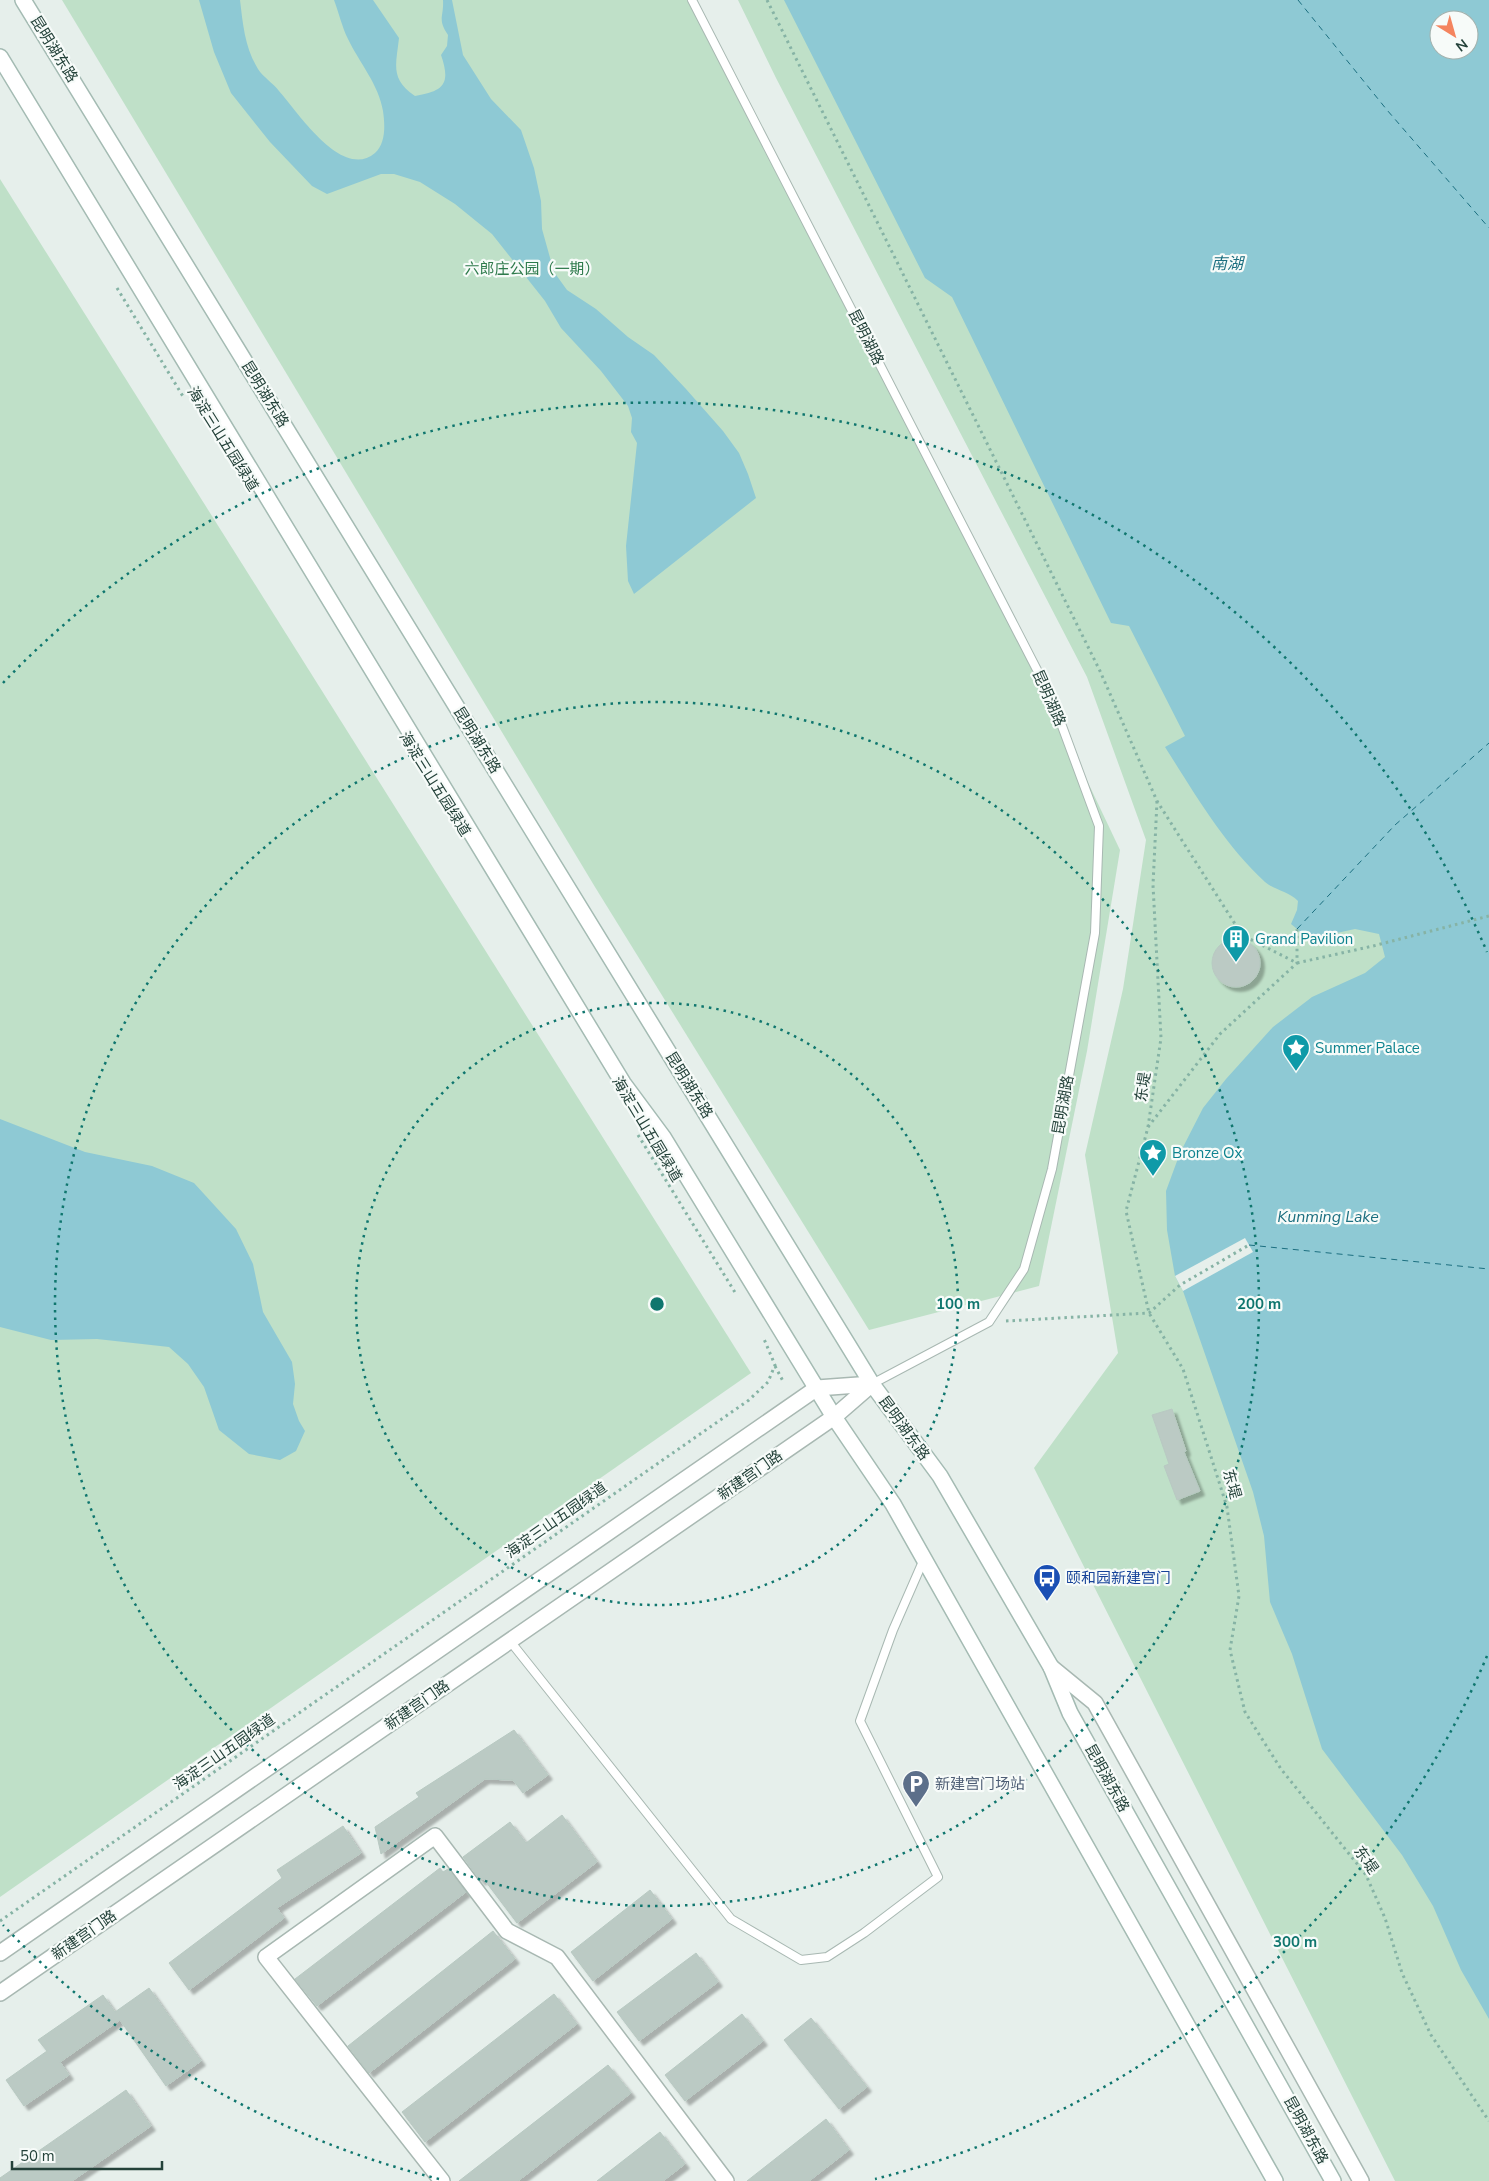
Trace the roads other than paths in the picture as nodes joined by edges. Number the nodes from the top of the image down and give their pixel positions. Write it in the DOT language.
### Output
graph roads {
  1 [pos="23,0"];
  2 [pos="692,0"];
  3 [pos="0,57"];
  4 [pos="872,1384"];
  5 [pos="817,1388"];
  6 [pos="834,1418"];
  7 [pos="924,1559"];
  8 [pos="510,1641"];
  9 [pos="1051,1667"];
  10 [pos="0,1953"];
  11 [pos="0,1993"];
  12 [pos="442,2181"];
  13 [pos="726,2181"];
  14 [pos="1275,2181"];
  15 [pos="1334,2181"];
  16 [pos="1361,2181"];
  1 -- 4 [label="main road, 昆明湖东路"];
  2 -- 4 [label="lane, 昆明湖路"];
  3 -- 5 [label="main road"];
  4 -- 5 [label="main road"];
  4 -- 6 [label="main road, 新建宫门路"];
  4 -- 9 [label="main road, 昆明湖东路"];
  5 -- 6 [label="main road"];
  5 -- 10 [label="main road"];
  6 -- 7 [label="main road"];
  6 -- 8 [label="main road, 新建宫门路"];
  7 -- 8 [label="lane"];
  7 -- 14 [label="main road"];
  8 -- 11 [label="main road, 新建宫门路"];
  9 -- 15 [label="main road, 昆明湖东路"];
  9 -- 16 [label="main road"];
  12 -- 13 [label="main road"];
}
